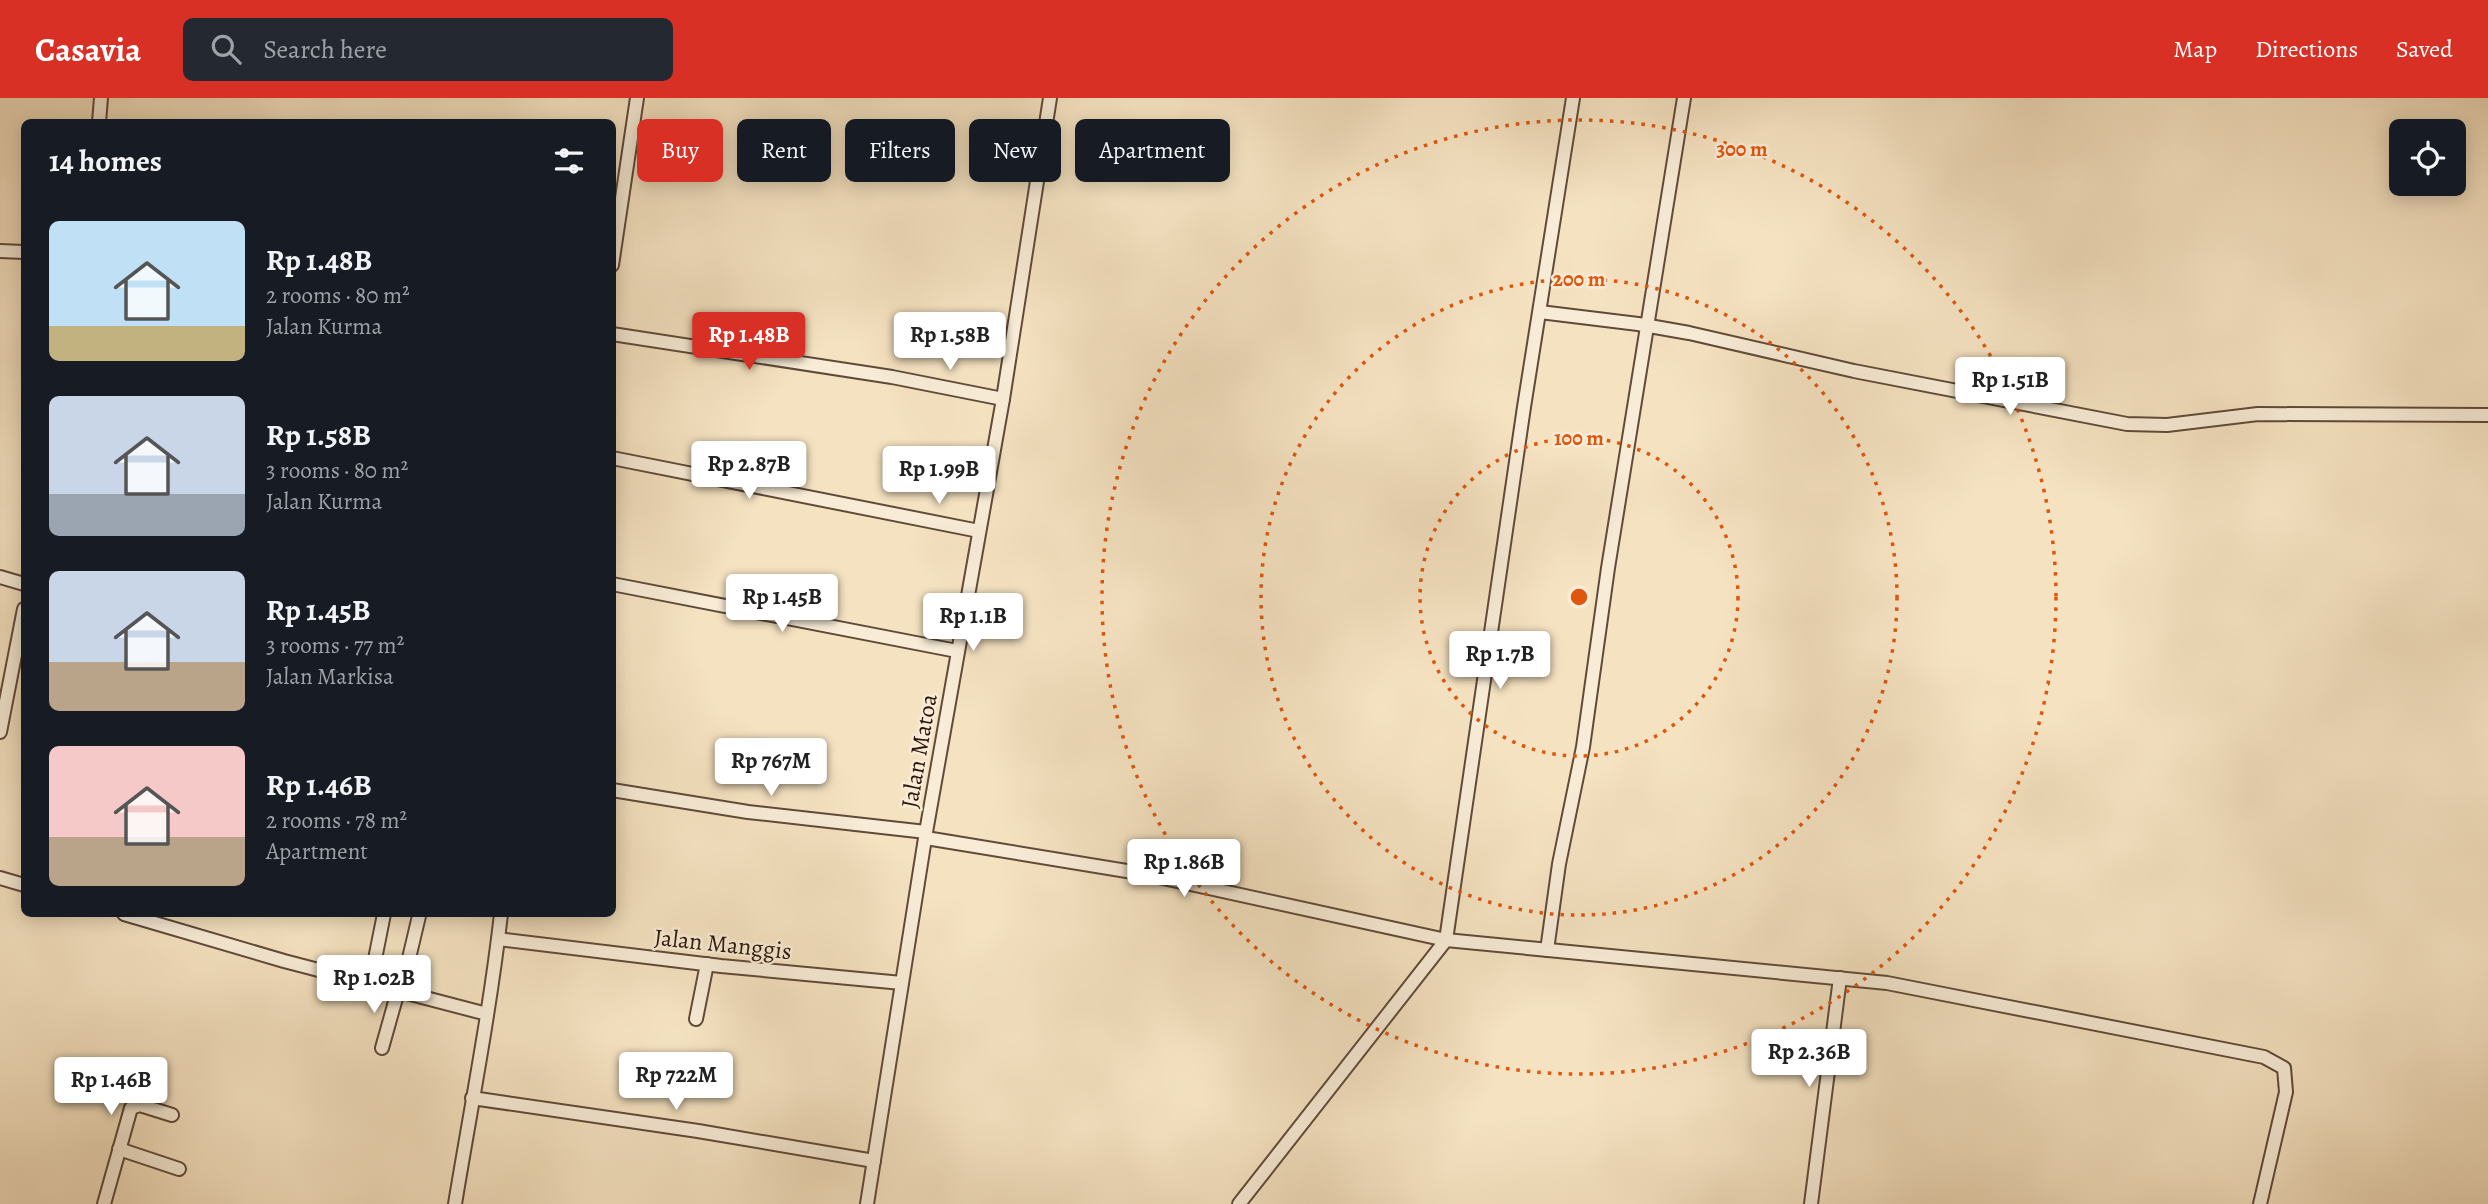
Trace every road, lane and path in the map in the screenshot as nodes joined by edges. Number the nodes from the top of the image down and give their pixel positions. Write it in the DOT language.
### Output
graph roads {
  1 [pos="102,98"];
  2 [pos="636,98"];
  3 [pos="1050,98"];
  4 [pos="1573,98"];
  5 [pos="1684,98"];
  6 [pos="99,119"];
  7 [pos="616,237"];
  8 [pos="0,251"];
  9 [pos="21,252"];
  10 [pos="1540,312"];
  11 [pos="1647,326"];
  12 [pos="616,335"];
  13 [pos="1003,399"];
  14 [pos="2488,415"];
  15 [pos="616,459"];
  16 [pos="979,531"];
  17 [pos="0,577"];
  18 [pos="21,583"];
  19 [pos="616,585"];
  20 [pos="21,624"];
  21 [pos="957,651"];
  22 [pos="0,732"];
  23 [pos="616,791"];
  24 [pos="926,835"];
  25 [pos="0,878"];
  26 [pos="21,884"];
  27 [pos="135,917"];
  28 [pos="383,917"];
  29 [pos="419,917"];
  30 [pos="501,917"];
  31 [pos="498,939"];
  32 [pos="1446,940"];
  33 [pos="1547,950"];
  34 [pos="707,964"];
  35 [pos="1840,978"];
  36 [pos="902,983"];
  37 [pos="370,984"];
  38 [pos="399,992"];
  39 [pos="487,1014"];
  40 [pos="696,1019"];
  41 [pos="382,1048"];
  42 [pos="472,1098"];
  43 [pos="172,1115"];
  44 [pos="119,1149"];
  45 [pos="874,1161"];
  46 [pos="179,1169"];
  47 [pos="106,1203"];
  48 [pos="455,1204"];
  49 [pos="867,1204"];
  50 [pos="1239,1204"];
  51 [pos="1811,1204"];
  52 [pos="2260,1204"];
  1 -- 6 [label="street"];
  2 -- 7 [label="street"];
  3 -- 13 [label="street, Jalan Matoa"];
  4 -- 10 [label="street"];
  5 -- 11 [label="street"];
  8 -- 9 [label="street"];
  10 -- 11 [label="street"];
  10 -- 32 [label="street"];
  11 -- 14 [label="street"];
  11 -- 33 [label="street"];
  12 -- 13 [label="street"];
  13 -- 16 [label="street, Jalan Matoa"];
  15 -- 16 [label="street"];
  16 -- 21 [label="street, Jalan Matoa"];
  17 -- 18 [label="street"];
  19 -- 21 [label="street"];
  20 -- 22 [label="street"];
  21 -- 24 [label="street, Jalan Matoa"];
  23 -- 24 [label="street"];
  24 -- 32 [label="street"];
  24 -- 36 [label="street, Jalan Matoa"];
  25 -- 26 [label="street"];
  27 -- 37 [label="street"];
  28 -- 37 [label="street"];
  29 -- 38 [label="street"];
  30 -- 31 [label="street"];
  31 -- 34 [label="street, Jalan Manggis"];
  31 -- 39 [label="street"];
  32 -- 33 [label="street"];
  32 -- 50 [label="street"];
  33 -- 35 [label="street"];
  34 -- 36 [label="street, Jalan Manggis"];
  34 -- 40 [label="street"];
  35 -- 51 [label="street"];
  35 -- 52 [label="street"];
  36 -- 45 [label="street, Jalan Matoa"];
  37 -- 38 [label="street"];
  38 -- 39 [label="street"];
  38 -- 41 [label="street"];
  39 -- 42 [label="street"];
  42 -- 45 [label="street"];
  42 -- 48 [label="street"];
  43 -- 44 [label="street"];
  44 -- 46 [label="street"];
  44 -- 47 [label="street"];
  45 -- 49 [label="street, Jalan Matoa"];
}
